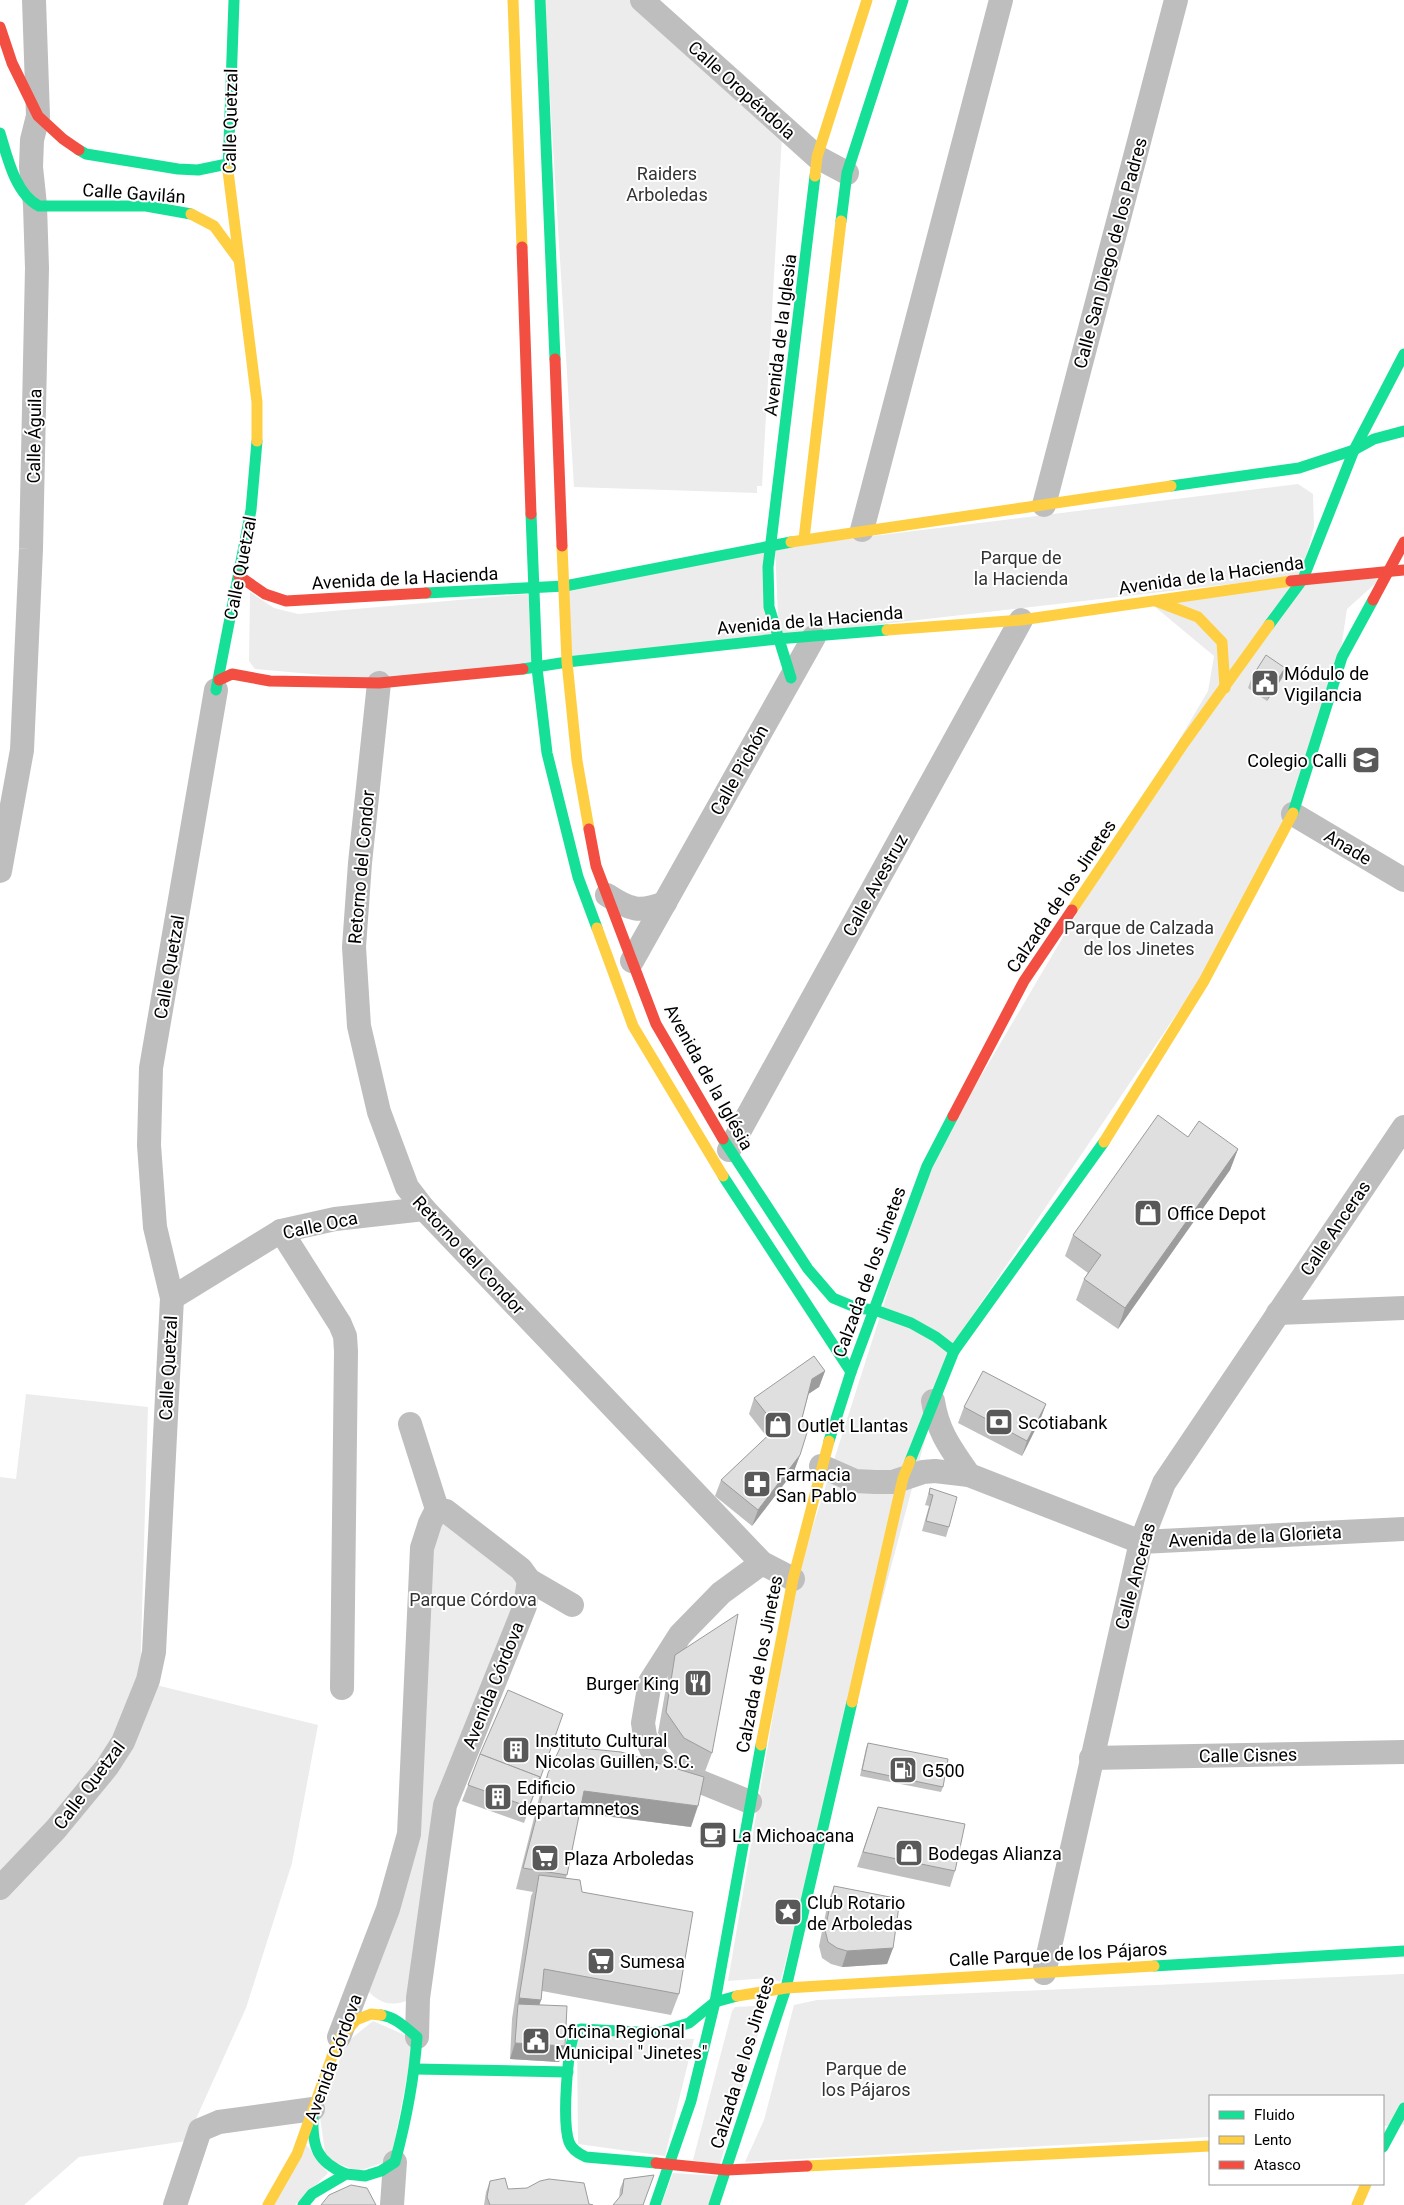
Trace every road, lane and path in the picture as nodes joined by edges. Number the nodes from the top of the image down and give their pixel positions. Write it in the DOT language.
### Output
graph roads {
  1 [pos="34,0"];
  2 [pos="234,0"];
  3 [pos="513,0"];
  4 [pos="540,0"];
  5 [pos="642,0"];
  6 [pos="867,0"];
  7 [pos="903,0"];
  8 [pos="1001,0"];
  9 [pos="1176,0"];
  10 [pos="667,10"];
  11 [pos="0,27"];
  12 [pos="836,97"];
  13 [pos="38,116"];
  14 [pos="863,122"];
  15 [pos="0,133"];
  16 [pos="817,157"];
  17 [pos="227,164"];
  18 [pos="847,173"];
  19 [pos="35,205"];
  20 [pos="240,261"];
  21 [pos="1404,354"];
  22 [pos="1404,431"];
  23 [pos="1354,450"];
  24 [pos="1044,505"];
  25 [pos="862,530"];
  26 [pos="804,539"];
  27 [pos="1404,542"];
  28 [pos="772,545"];
  29 [pos="1404,570"];
  30 [pos="1389,573"];
  31 [pos="239,576"];
  32 [pos="1303,579"];
  33 [pos="564,586"];
  34 [pos="535,589"];
  35 [pos="1156,601"];
  36 [pos="1021,620"];
  37 [pos="814,637"];
  38 [pos="777,639"];
  39 [pos="567,662"];
  40 [pos="537,668"];
  41 [pos="791,678"];
  42 [pos="379,683"];
  43 [pos="218,685"];
  44 [pos="1225,688"];
  45 [pos="1293,814"];
  46 [pos="0,871"];
  47 [pos="1404,880"];
  48 [pos="607,896"];
  49 [pos="665,903"];
  50 [pos="632,961"];
  51 [pos="1404,1127"];
  52 [pos="729,1150"];
  53 [pos="424,1209"];
  54 [pos="281,1231"];
  55 [pos="172,1298"];
  56 [pos="1404,1308"];
  57 [pos="875,1310"];
  58 [pos="1278,1313"];
  59 [pos="954,1351"];
  60 [pos="851,1372"];
  61 [pos="933,1401"];
  62 [pos="410,1424"];
  63 [pos="821,1466"];
  64 [pos="969,1475"];
  65 [pos="903,1478"];
  66 [pos="437,1509"];
  67 [pos="1404,1529"];
  68 [pos="1141,1542"];
  69 [pos="762,1563"];
  70 [pos="793,1579"];
  71 [pos="529,1580"];
  72 [pos="572,1605"];
  73 [pos="342,1688"];
  74 [pos="1404,1752"];
  75 [pos="1091,1758"];
  76 [pos="750,1802"];
  77 [pos="0,1888"];
  78 [pos="1404,1951"];
  79 [pos="1044,1973"];
  80 [pos="360,1985"];
  81 [pos="786,1988"];
  82 [pos="418,1998"];
  83 [pos="715,2002"];
  84 [pos="417,2037"];
  85 [pos="338,2040"];
  86 [pos="415,2069"];
  87 [pos="568,2072"];
  88 [pos="1404,2108"];
  89 [pos="313,2109"];
  90 [pos="1404,2137"];
  91 [pos="1384,2141"];
  92 [pos="1209,2146"];
  93 [pos="395,2162"];
  94 [pos="671,2163"];
  95 [pos="727,2170"];
  96 [pos="346,2174"];
  97 [pos="1366,2185"];
  98 [pos="175,2205"];
  99 [pos="268,2205"];
  100 [pos="303,2205"];
  101 [pos="392,2205"];
  102 [pos="656,2205"];
  103 [pos="714,2205"];
  104 [pos="1357,2205"];
  1 -- 13 [label="street, Calle Águila"];
  2 -- 17 [label="main road, Calle Quetzal"];
  3 -- 34 [label="main road"];
  4 -- 33 [label="main road"];
  5 -- 10 [label="street, Calle Oropéndola"];
  6 -- 12 [label="main road, Avenida de la Iglesia"];
  7 -- 14 [label="main road"];
  8 -- 25 [label="street"];
  9 -- 24 [label="street, Calle San Diego de los Padres"];
  10 -- 16 [label="street, Calle Oropéndola"];
  11 -- 13 [label="main road"];
  12 -- 14 [label="street"];
  12 -- 16 [label="main road, Avenida de la Iglesia"];
  13 -- 17 [label="main road, Calle Gavilán"];
  13 -- 19 [label="street, Calle Águila"];
  14 -- 18 [label="main road"];
  15 -- 19 [label="main road"];
  16 -- 18 [label="street, Calle Oropéndola"];
  16 -- 28 [label="main road, Avenida de la Iglesia"];
  17 -- 20 [label="main road, Calle Quetzal"];
  18 -- 26 [label="main road"];
  19 -- 20 [label="main road, Calle Gavilán"];
  19 -- 46 [label="street, Calle Águila"];
  20 -- 31 [label="main road, Calle Quetzal"];
  21 -- 23 [label="main road, Calzada de los Jinetes"];
  22 -- 23 [label="main road, Avenida de la Hacienda"];
  23 -- 24 [label="main road, Avenida de la Hacienda"];
  23 -- 32 [label="main road, Calzada de los Jinetes"];
  24 -- 25 [label="main road, Avenida de la Hacienda"];
  25 -- 26 [label="main road, Avenida de la Hacienda"];
  26 -- 28 [label="main road, Avenida de la Hacienda"];
  27 -- 30 [label="main road, Calzada de los Jinetes"];
  28 -- 33 [label="main road, Avenida de la Hacienda"];
  28 -- 38 [label="main road, Avenida de la Iglesia"];
  29 -- 30 [label="main road, Avenida de la Hacienda"];
  30 -- 32 [label="main road, Avenida de la Hacienda"];
  30 -- 45 [label="main road, Calzada de los Jinetes"];
  31 -- 34 [label="main road, Avenida de la Hacienda"];
  31 -- 43 [label="main road, Calle Quetzal"];
  32 -- 35 [label="main road, Avenida de la Hacienda"];
  32 -- 44 [label="main road, Calzada de los Jinetes"];
  33 -- 34 [label="main road, Avenida de la Hacienda"];
  33 -- 39 [label="main road"];
  34 -- 40 [label="main road"];
  35 -- 36 [label="main road, Avenida de la Hacienda"];
  35 -- 44 [label="main road"];
  36 -- 37 [label="main road, Avenida de la Hacienda"];
  36 -- 52 [label="street, Calle Avestruz"];
  37 -- 38 [label="main road, Avenida de la Hacienda"];
  37 -- 41 [label="street, Calle Pichón"];
  38 -- 39 [label="main road, Avenida de la Hacienda"];
  38 -- 41 [label="main road, Avenida de la Iglesia"];
  39 -- 40 [label="main road, Avenida de la Hacienda"];
  39 -- 48 [label="main road, Avenida de la Iglésia"];
  40 -- 42 [label="main road, Avenida de la Hacienda"];
  40 -- 60 [label="main road, Avenida de la Iglésia"];
  41 -- 49 [label="street, Calle Pichón"];
  42 -- 43 [label="main road, Avenida de la Hacienda"];
  42 -- 53 [label="street, Retorno del Condor"];
  43 -- 55 [label="street, Calle Quetzal"];
  44 -- 57 [label="main road, Calzada de los Jinetes"];
  45 -- 47 [label="street, Anade"];
  45 -- 59 [label="main road, Calzada de los Jinetes"];
  48 -- 49 [label="street"];
  48 -- 50 [label="main road, Avenida de la Iglésia"];
  49 -- 50 [label="street, Calle Pichón"];
  50 -- 52 [label="main road, Avenida de la Iglésia"];
  51 -- 58 [label="street, Calle Anceras"];
  52 -- 57 [label="main road, Avenida de la Iglésia"];
  53 -- 54 [label="street, Calle Oca"];
  53 -- 69 [label="street, Retorno del Condor"];
  54 -- 55 [label="street, Calle Oca"];
  54 -- 73 [label="street"];
  55 -- 77 [label="street, Calle Quetzal"];
  56 -- 58 [label="street"];
  57 -- 59 [label="main road, Avenida de la Iglésia"];
  57 -- 60 [label="main road, Calzada de los Jinetes"];
  58 -- 68 [label="street, Calle Anceras"];
  59 -- 61 [label="main road, Calzada de los Jinetes"];
  60 -- 63 [label="main road, Calzada de los Jinetes"];
  61 -- 64 [label="street"];
  61 -- 65 [label="main road, Calzada de los Jinetes"];
  62 -- 66 [label="street"];
  63 -- 65 [label="street, Avenida de la Glorieta"];
  63 -- 70 [label="main road, Calzada de los Jinetes"];
  64 -- 65 [label="street, Avenida de la Glorieta"];
  64 -- 68 [label="street, Avenida de la Glorieta"];
  65 -- 81 [label="main road, Calzada de los Jinetes"];
  66 -- 71 [label="street"];
  66 -- 80 [label="street, Avenida Córdova"];
  67 -- 68 [label="street, Avenida de la Glorieta"];
  68 -- 75 [label="street, Calle Anceras"];
  69 -- 70 [label="street, Retorno del Condor"];
  69 -- 76 [label="street"];
  70 -- 76 [label="main road, Calzada de los Jinetes"];
  71 -- 72 [label="street"];
  71 -- 82 [label="street, Avenida Córdova"];
  74 -- 75 [label="street, Calle Cisnes"];
  75 -- 79 [label="street, Calle Anceras"];
  76 -- 83 [label="main road, Calzada de los Jinetes"];
  78 -- 79 [label="main road, Calle Parque de los Pájaros"];
  79 -- 81 [label="main road, Calle Parque de los Pájaros"];
  80 -- 82 [label="street"];
  80 -- 85 [label="street, Avenida Córdova"];
  81 -- 83 [label="main road, Calle Parque de los Pájaros"];
  81 -- 95 [label="main road, Calzada de los Jinetes"];
  82 -- 84 [label="street, Avenida Córdova"];
  83 -- 87 [label="main road"];
  83 -- 94 [label="main road, Calzada de los Jinetes"];
  84 -- 85 [label="main road"];
  84 -- 86 [label="main road, Avenida Córdova"];
  85 -- 89 [label="main road, Avenida Córdova"];
  86 -- 87 [label="main road"];
  86 -- 93 [label="main road, Avenida Córdova"];
  87 -- 94 [label="main road"];
  88 -- 91 [label="main road"];
  89 -- 96 [label="main road"];
  89 -- 98 [label="street"];
  89 -- 99 [label="main road, Avenida Córdova"];
  90 -- 91 [label="main road"];
  92 -- 95 [label="main road"];
  93 -- 96 [label="main road"];
  93 -- 101 [label="street"];
  94 -- 95 [label="main road"];
  94 -- 102 [label="main road, Calzada de los Jinetes"];
  95 -- 103 [label="main road, Calzada de los Jinetes"];
  96 -- 100 [label="main road"];
  97 -- 104 [label="main road"];
}
